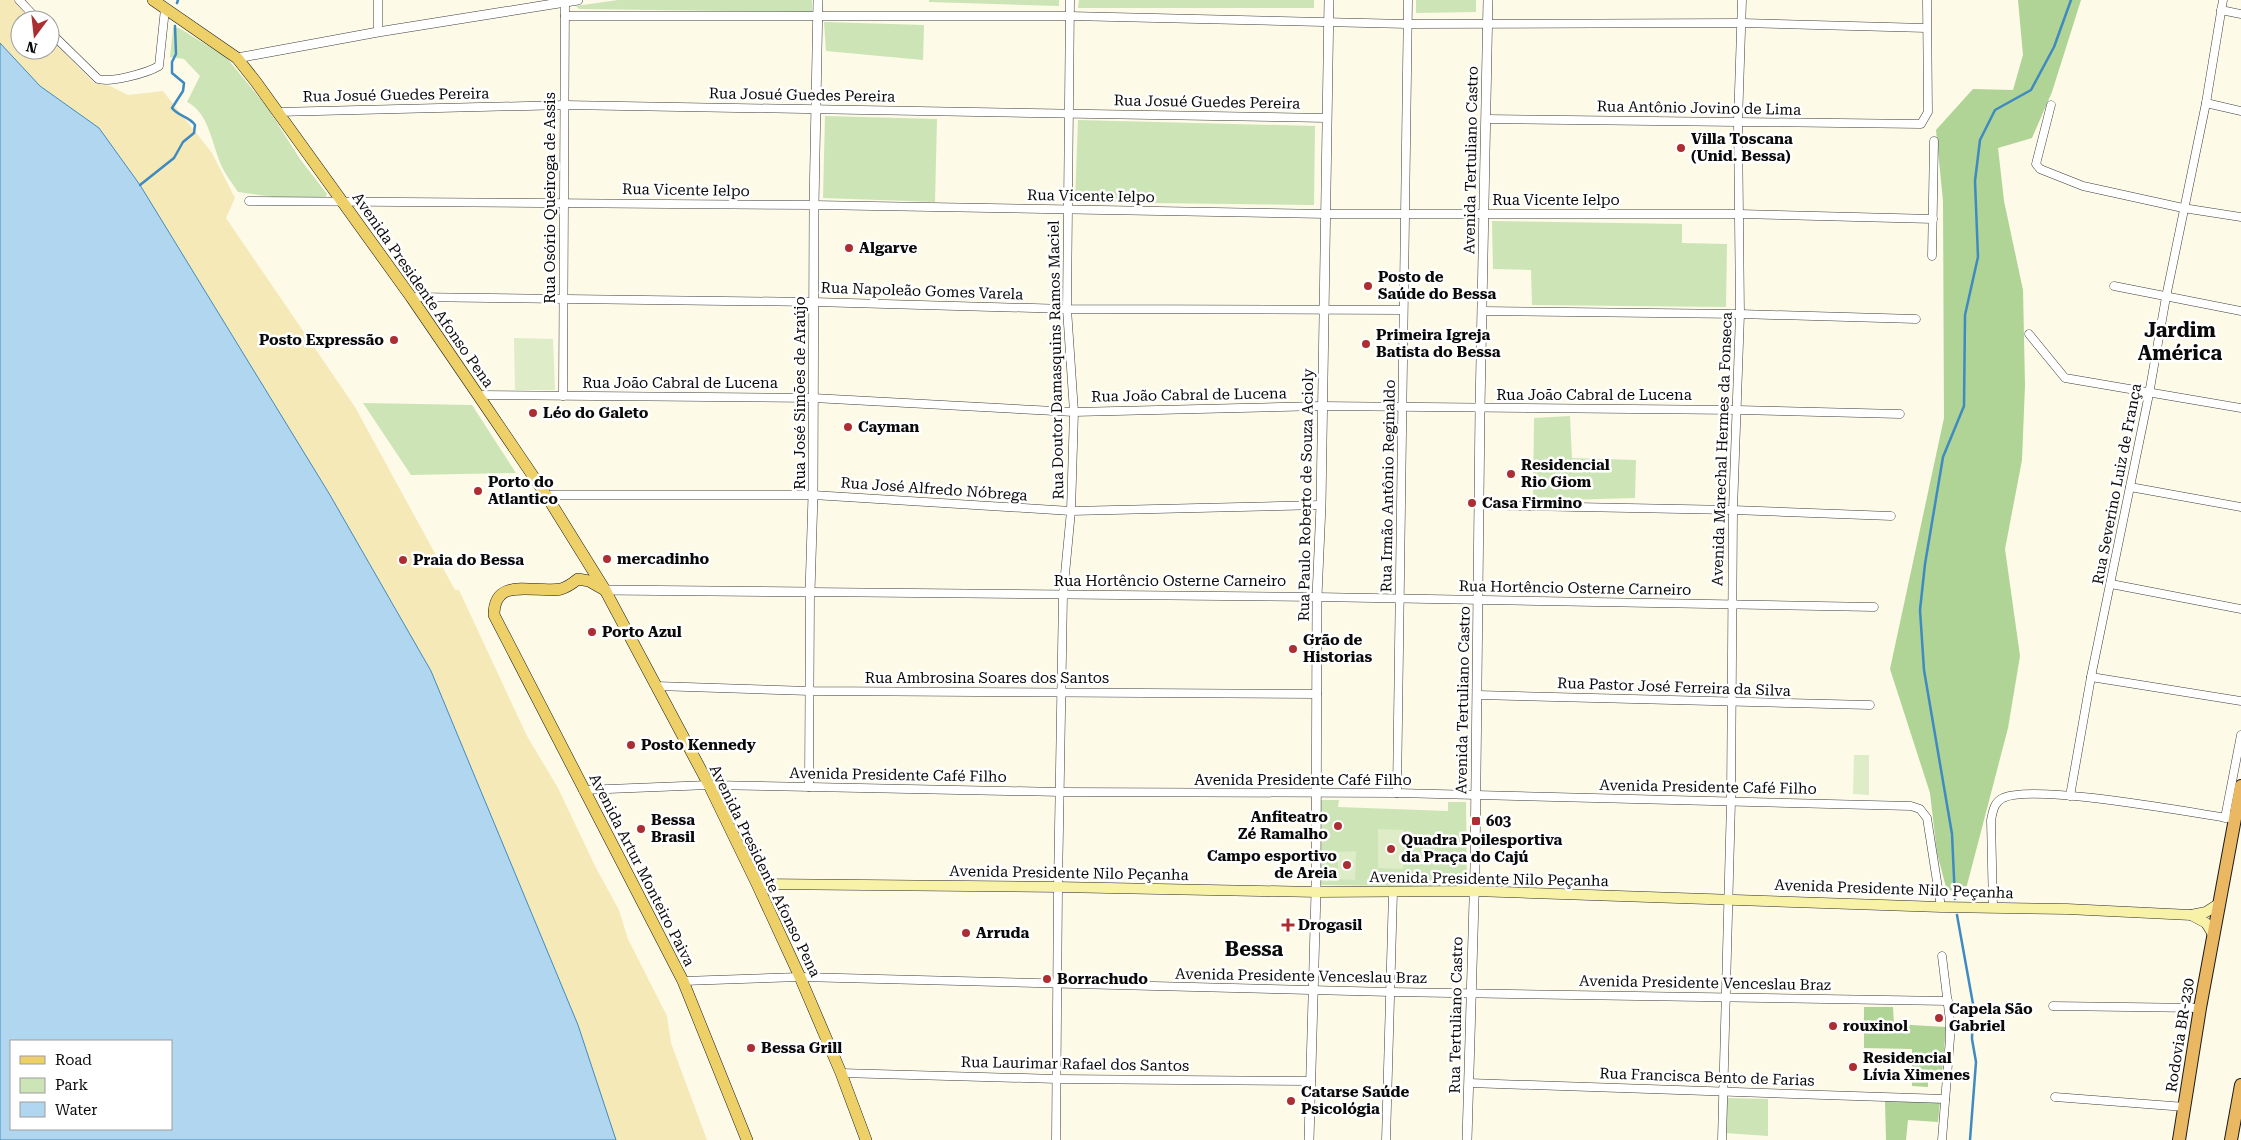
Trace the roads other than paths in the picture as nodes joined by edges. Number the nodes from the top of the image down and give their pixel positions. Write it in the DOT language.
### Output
graph roads {
  1 [pos="18,0"];
  2 [pos="153,0"];
  3 [pos="378,0"];
  4 [pos="578,0"];
  5 [pos="818,0"];
  6 [pos="1070,0"];
  7 [pos="1329,0"];
  8 [pos="1408,0"];
  9 [pos="1488,0"];
  10 [pos="1742,0"];
  11 [pos="1927,0"];
  12 [pos="2223,0"];
  13 [pos="565,1"];
  14 [pos="166,9"];
  15 [pos="28,10"];
  16 [pos="2221,10"];
  17 [pos="2241,14"];
  18 [pos="565,16"];
  19 [pos="818,16"];
  20 [pos="1070,16"];
  21 [pos="1329,22"];
  22 [pos="1742,23"];
  23 [pos="1407,24"];
  24 [pos="1488,24"];
  25 [pos="1926,28"];
  26 [pos="378,32"];
  27 [pos="60,42"];
  28 [pos="237,58"];
  29 [pos="2206,102"];
  30 [pos="565,105"];
  31 [pos="2051,105"];
  32 [pos="816,109"];
  33 [pos="2241,111"];
  34 [pos="276,112"];
  35 [pos="1070,113"];
  36 [pos="1327,118"];
  37 [pos="1486,118"];
  38 [pos="1738,122"];
  39 [pos="1934,141"];
  40 [pos="248,201"];
  41 [pos="342,201"];
  42 [pos="564,202"];
  43 [pos="814,205"];
  44 [pos="2183,208"];
  45 [pos="1069,209"];
  46 [pos="1404,213"];
  47 [pos="1326,214"];
  48 [pos="1484,214"];
  49 [pos="1739,214"];
  50 [pos="2241,217"];
  51 [pos="1933,219"];
  52 [pos="1932,256"];
  53 [pos="2114,286"];
  54 [pos="411,297"];
  55 [pos="2166,297"];
  56 [pos="563,299"];
  57 [pos="814,302"];
  58 [pos="1067,309"];
  59 [pos="1323,310"];
  60 [pos="1403,310"];
  61 [pos="1482,310"];
  62 [pos="2241,311"];
  63 [pos="1740,314"];
  64 [pos="1916,319"];
  65 [pos="2029,334"];
  66 [pos="2149,394"];
  67 [pos="478,396"];
  68 [pos="563,396"];
  69 [pos="813,398"];
  70 [pos="1321,406"];
  71 [pos="1404,408"];
  72 [pos="1480,408"];
  73 [pos="2241,408"];
  74 [pos="1737,410"];
  75 [pos="1074,412"];
  76 [pos="1900,414"];
  77 [pos="2130,486"];
  78 [pos="813,495"];
  79 [pos="546,496"];
  80 [pos="1321,505"];
  81 [pos="1479,505"];
  82 [pos="2241,507"];
  83 [pos="1733,510"];
  84 [pos="1071,511"];
  85 [pos="1891,516"];
  86 [pos="576,544"];
  87 [pos="578,579"];
  88 [pos="2111,584"];
  89 [pos="605,590"];
  90 [pos="810,592"];
  91 [pos="1064,595"];
  92 [pos="1317,597"];
  93 [pos="1399,599"];
  94 [pos="1478,601"];
  95 [pos="1731,606"];
  96 [pos="1874,607"];
  97 [pos="2241,609"];
  98 [pos="2091,677"];
  99 [pos="656,686"];
  100 [pos="810,692"];
  101 [pos="1062,692"];
  102 [pos="1317,694"];
  103 [pos="1478,694"];
  104 [pos="2241,701"];
  105 [pos="1731,703"];
  106 [pos="1870,706"];
  107 [pos="2241,735"];
  108 [pos="708,785"];
  109 [pos="2241,786"];
  110 [pos="809,787"];
  111 [pos="583,790"];
  112 [pos="1061,792"];
  113 [pos="1397,793"];
  114 [pos="1317,794"];
  115 [pos="1476,796"];
  116 [pos="2070,796"];
  117 [pos="1731,801"];
  118 [pos="2230,819"];
  119 [pos="756,884"];
  120 [pos="1058,886"];
  121 [pos="1474,891"];
  122 [pos="1316,892"];
  123 [pos="1392,892"];
  124 [pos="1728,899"];
  125 [pos="2220,903"];
  126 [pos="1941,907"];
  127 [pos="1993,908"];
  128 [pos="2192,915"];
  129 [pos="2214,936"];
  130 [pos="1942,956"];
  131 [pos="800,977"];
  132 [pos="683,981"];
  133 [pos="1057,984"];
  134 [pos="1312,990"];
  135 [pos="1391,992"];
  136 [pos="1470,993"];
  137 [pos="1724,997"];
  138 [pos="1948,1001"];
  139 [pos="2052,1006"];
  140 [pos="2200,1008"];
  141 [pos="841,1073"];
  142 [pos="1057,1079"];
  143 [pos="1309,1081"];
  144 [pos="1469,1083"];
  145 [pos="2241,1085"];
  146 [pos="1722,1092"];
  147 [pos="2055,1097"];
  148 [pos="1945,1098"];
  149 [pos="2185,1107"];
  150 [pos="747,1140"];
  151 [pos="866,1140"];
  152 [pos="1056,1140"];
  153 [pos="1308,1140"];
  154 [pos="1386,1140"];
  155 [pos="1467,1140"];
  156 [pos="1722,1140"];
  157 [pos="1942,1140"];
  158 [pos="2179,1140"];
  159 [pos="2231,1140"];
  1 -- 15 [label="street"];
  2 -- 14 [label="main road, Avenida Presidente Afonso Pena"];
  3 -- 26 [label="street"];
  4 -- 13 [label="street"];
  5 -- 19 [label="street, Rua José Simões de Araújo"];
  6 -- 20 [label="street, Rua Doutor Damasquins Ramos Maciel"];
  7 -- 21 [label="street, Rua Paulo Roberto de Souza Acioly"];
  8 -- 23 [label="street, Rua Irmão Antônio Reginaldo"];
  9 -- 24 [label="street, Avenida Tertuliano Castro"];
  10 -- 22 [label="street, Avenida Marechal Hermes da Fonseca"];
  11 -- 25 [label="street"];
  12 -- 16 [label="street, Rua Severino Luiz de França"];
  13 -- 18 [label="street, Rua Osório Queiroga de Assis"];
  13 -- 26 [label="street"];
  14 -- 27 [label="street"];
  14 -- 28 [label="main road, Avenida Presidente Afonso Pena"];
  16 -- 17 [label="street"];
  16 -- 29 [label="street, Rua Severino Luiz de França"];
  18 -- 19 [label="street"];
  18 -- 30 [label="street, Rua Osório Queiroga de Assis"];
  19 -- 20 [label="street"];
  19 -- 32 [label="street, Rua José Simões de Araújo"];
  20 -- 21 [label="street"];
  20 -- 35 [label="street, Rua Doutor Damasquins Ramos Maciel"];
  21 -- 23 [label="street"];
  21 -- 36 [label="street, Rua Paulo Roberto de Souza Acioly"];
  22 -- 24 [label="street"];
  22 -- 25 [label="street"];
  22 -- 38 [label="street, Avenida Marechal Hermes da Fonseca"];
  23 -- 24 [label="street"];
  23 -- 46 [label="street, Rua Irmão Antônio Reginaldo"];
  24 -- 37 [label="street, Avenida Tertuliano Castro"];
  25 -- 38 [label="street, Rua Antônio Jovino de Lima"];
  26 -- 28 [label="street"];
  28 -- 34 [label="main road, Avenida Presidente Afonso Pena"];
  29 -- 33 [label="street"];
  29 -- 44 [label="street, Rua Severino Luiz de França"];
  30 -- 32 [label="street, Rua Josué Guedes Pereira"];
  30 -- 34 [label="street, Rua Josué Guedes Pereira"];
  30 -- 42 [label="street, Rua Osório Queiroga de Assis"];
  31 -- 44 [label="street"];
  32 -- 35 [label="street, Rua Josué Guedes Pereira"];
  32 -- 43 [label="street, Rua José Simões de Araújo"];
  34 -- 41 [label="main road, Avenida Presidente Afonso Pena"];
  35 -- 36 [label="street, Rua Josué Guedes Pereira"];
  35 -- 45 [label="street, Rua Doutor Damasquins Ramos Maciel"];
  36 -- 47 [label="street, Rua Paulo Roberto de Souza Acioly"];
  37 -- 38 [label="street, Rua Antônio Jovino de Lima"];
  37 -- 48 [label="street, Avenida Tertuliano Castro"];
  38 -- 49 [label="street, Avenida Marechal Hermes da Fonseca"];
  39 -- 51 [label="street"];
  40 -- 41 [label="street, Rua Vicente Ielpo"];
  41 -- 42 [label="street, Rua Vicente Ielpo"];
  41 -- 54 [label="main road, Avenida Presidente Afonso Pena"];
  42 -- 43 [label="street, Rua Vicente Ielpo"];
  42 -- 56 [label="street, Rua Osório Queiroga de Assis"];
  43 -- 45 [label="street, Rua Vicente Ielpo"];
  43 -- 57 [label="street, Rua José Simões de Araújo"];
  44 -- 50 [label="street"];
  44 -- 55 [label="street, Rua Severino Luiz de França"];
  45 -- 47 [label="street, Rua Vicente Ielpo"];
  45 -- 58 [label="street, Rua Doutor Damasquins Ramos Maciel"];
  46 -- 47 [label="street, Rua Vicente Ielpo"];
  46 -- 48 [label="street, Rua Vicente Ielpo"];
  46 -- 60 [label="street, Rua Irmão Antônio Reginaldo"];
  47 -- 59 [label="street, Rua Paulo Roberto de Souza Acioly"];
  48 -- 49 [label="street, Rua Vicente Ielpo"];
  48 -- 61 [label="street, Avenida Tertuliano Castro"];
  49 -- 51 [label="street, Rua Vicente Ielpo"];
  49 -- 63 [label="street, Avenida Marechal Hermes da Fonseca"];
  51 -- 52 [label="street"];
  53 -- 55 [label="street"];
  54 -- 56 [label="street, Rua Napoleão Gomes Varela"];
  54 -- 67 [label="main road, Avenida Presidente Afonso Pena"];
  55 -- 62 [label="street"];
  55 -- 66 [label="street, Rua Severino Luiz de França"];
  56 -- 57 [label="street, Rua Napoleão Gomes Varela"];
  56 -- 68 [label="street, Rua Osório Queiroga de Assis"];
  57 -- 58 [label="street, Rua Napoleão Gomes Varela"];
  57 -- 69 [label="street, Rua José Simões de Araújo"];
  58 -- 59 [label="street, Rua Napoleão Gomes Varela"];
  58 -- 75 [label="street, Rua Doutor Damasquins Ramos Maciel"];
  59 -- 60 [label="street, Rua Napoleão Gomes Varela"];
  59 -- 70 [label="street, Rua Paulo Roberto de Souza Acioly"];
  60 -- 71 [label="street, Rua Irmão Antônio Reginaldo"];
  61 -- 63 [label="street"];
  61 -- 72 [label="street, Avenida Tertuliano Castro"];
  63 -- 64 [label="street"];
  63 -- 74 [label="street, Avenida Marechal Hermes da Fonseca"];
  65 -- 66 [label="street"];
  66 -- 73 [label="street"];
  66 -- 77 [label="street, Rua Severino Luiz de França"];
  67 -- 68 [label="street, Rua João Cabral de Lucena"];
  67 -- 79 [label="main road, Avenida Presidente Afonso Pena"];
  68 -- 69 [label="street, Rua João Cabral de Lucena"];
  69 -- 75 [label="street, Rua João Cabral de Lucena"];
  69 -- 78 [label="street, Rua José Simões de Araújo"];
  70 -- 71 [label="street, Rua João Cabral de Lucena"];
  70 -- 75 [label="street, Rua João Cabral de Lucena"];
  70 -- 80 [label="street, Rua Paulo Roberto de Souza Acioly"];
  71 -- 72 [label="street, Rua João Cabral de Lucena"];
  71 -- 93 [label="street, Rua Irmão Antônio Reginaldo"];
  72 -- 74 [label="street, Rua João Cabral de Lucena"];
  72 -- 81 [label="street, Avenida Tertuliano Castro"];
  74 -- 76 [label="street, Rua João Cabral de Lucena"];
  74 -- 83 [label="street, Avenida Marechal Hermes da Fonseca"];
  75 -- 84 [label="street, Rua Doutor Damasquins Ramos Maciel"];
  77 -- 82 [label="street"];
  77 -- 88 [label="street, Rua Severino Luiz de França"];
  78 -- 79 [label="street, Rua José Alfredo Nóbrega"];
  78 -- 84 [label="street, Rua José Alfredo Nóbrega"];
  78 -- 90 [label="street, Rua José Simões de Araújo"];
  79 -- 86 [label="main road, Avenida Presidente Afonso Pena"];
  80 -- 84 [label="street, Rua José Alfredo Nóbrega"];
  80 -- 92 [label="street, Rua Paulo Roberto de Souza Acioly"];
  81 -- 83 [label="street"];
  81 -- 94 [label="street, Avenida Tertuliano Castro"];
  83 -- 85 [label="street"];
  83 -- 95 [label="street, Avenida Marechal Hermes da Fonseca"];
  84 -- 91 [label="street, Rua Doutor Damasquins Ramos Maciel"];
  86 -- 87 [label="main road, Avenida Presidente Afonso Pena"];
  86 -- 89 [label="main road, Avenida Presidente Afonso Pena"];
  87 -- 89 [label="main road, Rua Hortêncio Osterne Carneiro"];
  87 -- 111 [label="main road, Avenida Artur Monteiro Paiva"];
  88 -- 97 [label="street"];
  88 -- 98 [label="street, Rua Severino Luiz de França"];
  89 -- 90 [label="street, Rua Hortêncio Osterne Carneiro"];
  89 -- 99 [label="main road, Avenida Presidente Afonso Pena"];
  90 -- 91 [label="street, Rua Hortêncio Osterne Carneiro"];
  90 -- 100 [label="street, Rua José Simões de Araújo"];
  91 -- 92 [label="street, Rua Hortêncio Osterne Carneiro"];
  91 -- 101 [label="street, Rua Doutor Damasquins Ramos Maciel"];
  92 -- 93 [label="street, Rua Hortêncio Osterne Carneiro"];
  92 -- 102 [label="street, Rua Paulo Roberto de Souza Acioly"];
  93 -- 94 [label="street, Rua Hortêncio Osterne Carneiro"];
  93 -- 113 [label="street, Rua Irmão Antônio Reginaldo"];
  94 -- 95 [label="street, Rua Hortêncio Osterne Carneiro"];
  94 -- 103 [label="street, Avenida Tertuliano Castro"];
  95 -- 96 [label="street, Rua Hortêncio Osterne Carneiro"];
  95 -- 105 [label="street, Avenida Marechal Hermes da Fonseca"];
  98 -- 104 [label="street"];
  98 -- 116 [label="street, Rua Severino Luiz de França"];
  99 -- 100 [label="street, Rua Ambrosina Soares dos Santos"];
  99 -- 108 [label="main road, Avenida Presidente Afonso Pena"];
  100 -- 101 [label="street, Rua Ambrosina Soares dos Santos"];
  100 -- 110 [label="street, Rua José Simões de Araújo"];
  101 -- 102 [label="street, Rua Ambrosina Soares dos Santos"];
  101 -- 112 [label="street, Rua Doutor Damasquins Ramos Maciel"];
  102 -- 114 [label="street, Rua Paulo Roberto de Souza Acioly"];
  103 -- 105 [label="street, Rua Pastor José Ferreira da Silva"];
  103 -- 115 [label="street, Avenida Tertuliano Castro"];
  105 -- 106 [label="street, Rua Pastor José Ferreira da Silva"];
  105 -- 117 [label="street, Avenida Marechal Hermes da Fonseca"];
  107 -- 118 [label="street"];
  108 -- 110 [label="street, Avenida Presidente Café Filho"];
  108 -- 111 [label="street, Avenida Presidente Café Filho"];
  108 -- 119 [label="main road, Avenida Presidente Afonso Pena"];
  109 -- 118 [label="highway, Rodovia BR-230"];
  110 -- 112 [label="street, Avenida Presidente Café Filho"];
  111 -- 132 [label="main road, Avenida Artur Monteiro Paiva"];
  112 -- 114 [label="street, Avenida Presidente Café Filho"];
  112 -- 120 [label="street, Rua Doutor Damasquins Ramos Maciel"];
  113 -- 114 [label="street, Avenida Presidente Café Filho"];
  113 -- 115 [label="street, Avenida Presidente Café Filho"];
  114 -- 122 [label="street, Rua Paulo Roberto de Souza Acioly"];
  115 -- 117 [label="street, Avenida Presidente Café Filho"];
  115 -- 121 [label="street, Avenida Tertuliano Castro"];
  116 -- 118 [label="street"];
  116 -- 127 [label="street"];
  117 -- 124 [label="street, Avenida Marechal Hermes da Fonseca"];
  117 -- 126 [label="street, Avenida Presidente Café Filho"];
  118 -- 125 [label="highway, Rodovia BR-230"];
  119 -- 120 [label="main road, Avenida Presidente Nilo Peçanha"];
  119 -- 131 [label="main road, Avenida Presidente Afonso Pena"];
  120 -- 122 [label="main road, Avenida Presidente Nilo Peçanha"];
  120 -- 133 [label="street, Rua Doutor Damasquins Ramos Maciel"];
  121 -- 123 [label="main road, Avenida Presidente Nilo Peçanha"];
  121 -- 124 [label="main road, Avenida Presidente Nilo Peçanha"];
  121 -- 136 [label="street, Rua Tertuliano Castro"];
  122 -- 123 [label="main road, Avenida Presidente Nilo Peçanha"];
  122 -- 134 [label="street, Rua Paulo Roberto de Souza Acioly"];
  123 -- 135 [label="street"];
  124 -- 126 [label="main road, Avenida Presidente Nilo Peçanha"];
  124 -- 137 [label="street, Avenida Marechal Hermes da Fonseca"];
  125 -- 128 [label="main road, Avenida Presidente Nilo Peçanha"];
  125 -- 129 [label="highway, Rodovia BR-230"];
  126 -- 127 [label="main road, Avenida Presidente Nilo Peçanha"];
  127 -- 128 [label="main road, Avenida Presidente Nilo Peçanha"];
  128 -- 129 [label="main road"];
  129 -- 140 [label="highway, Rodovia BR-230"];
  130 -- 138 [label="street"];
  131 -- 132 [label="street, Avenida Presidente Venceslau Braz"];
  131 -- 133 [label="street, Avenida Presidente Venceslau Braz"];
  131 -- 141 [label="main road, Avenida Presidente Afonso Pena"];
  132 -- 150 [label="main road, Avenida Artur Monteiro Paiva"];
  133 -- 134 [label="street, Avenida Presidente Venceslau Braz"];
  133 -- 142 [label="street, Rua Doutor Damasquins Ramos Maciel"];
  134 -- 135 [label="street, Avenida Presidente Venceslau Braz"];
  134 -- 143 [label="street, Rua Paulo Roberto de Souza Acioly"];
  135 -- 136 [label="street, Avenida Presidente Venceslau Braz"];
  135 -- 154 [label="street"];
  136 -- 137 [label="street, Avenida Presidente Venceslau Braz"];
  136 -- 144 [label="street, Rua Tertuliano Castro"];
  137 -- 138 [label="street, Avenida Presidente Venceslau Braz"];
  137 -- 146 [label="street, Avenida Marechal Hermes da Fonseca"];
  138 -- 148 [label="street"];
  139 -- 140 [label="street"];
  140 -- 149 [label="highway, Rodovia BR-230"];
  141 -- 142 [label="street, Rua Laurimar Rafael dos Santos"];
  141 -- 151 [label="main road, Avenida Presidente Afonso Pena"];
  142 -- 143 [label="street, Rua Laurimar Rafael dos Santos"];
  142 -- 152 [label="street, Rua Doutor Damasquins Ramos Maciel"];
  143 -- 153 [label="street, Rua Paulo Roberto de Souza Acioly"];
  144 -- 146 [label="street, Rua Francisca Bento de Farias"];
  144 -- 155 [label="street, Rua Tertuliano Castro"];
  145 -- 159 [label="highway"];
  146 -- 148 [label="street, Rua Francisca Bento de Farias"];
  146 -- 156 [label="street, Avenida Marechal Hermes da Fonseca"];
  147 -- 149 [label="street"];
  148 -- 157 [label="street"];
  149 -- 158 [label="highway, Rodovia BR-230"];
}
